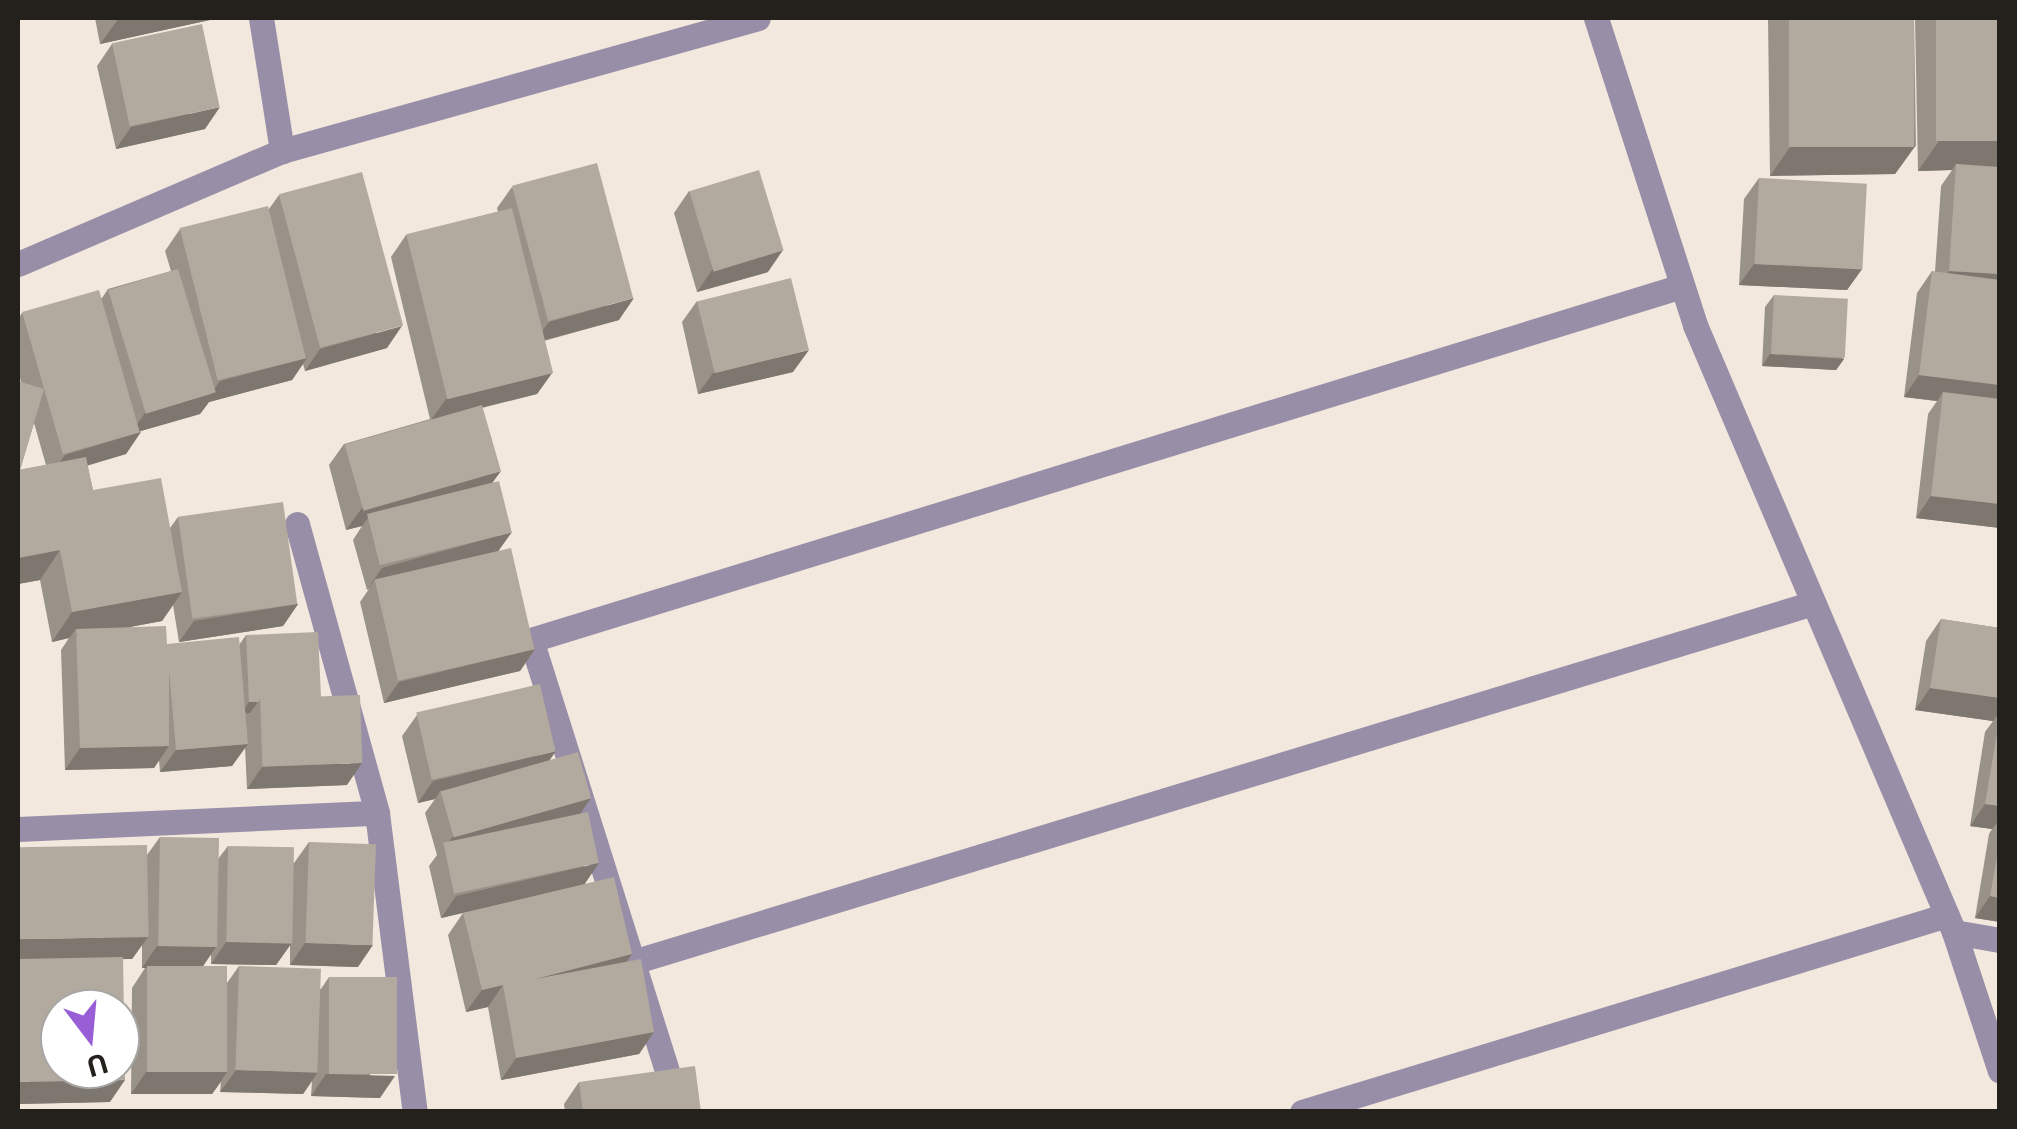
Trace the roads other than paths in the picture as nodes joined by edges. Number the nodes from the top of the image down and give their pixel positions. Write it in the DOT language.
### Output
graph roads {
  1 [pos="261,18"];
  2 [pos="758,18"];
  3 [pos="1596,18"];
  4 [pos="282,151"];
  5 [pos="18,264"];
  6 [pos="1682,286"];
  7 [pos="297,524"];
  8 [pos="1813,604"];
  9 [pos="377,814"];
  10 [pos="18,830"];
  11 [pos="1950,923"];
  12 [pos="2000,940"];
  13 [pos="632,962"];
  14 [pos="2000,1071"];
  15 [pos="415,1112"];
  16 [pos="680,1112"];
  17 [pos="1302,1112"];
  1 -- 4 [label="street"];
  2 -- 4 [label="street"];
  3 -- 6 [label="street"];
  4 -- 5 [label="street"];
  6 -- 8 [label="street"];
  6 -- 13 [label="street"];
  7 -- 9 [label="street"];
  8 -- 11 [label="street"];
  8 -- 13 [label="street"];
  9 -- 10 [label="street"];
  9 -- 15 [label="street"];
  11 -- 12 [label="street"];
  11 -- 14 [label="street"];
  11 -- 17 [label="street"];
  13 -- 16 [label="street"];
}
